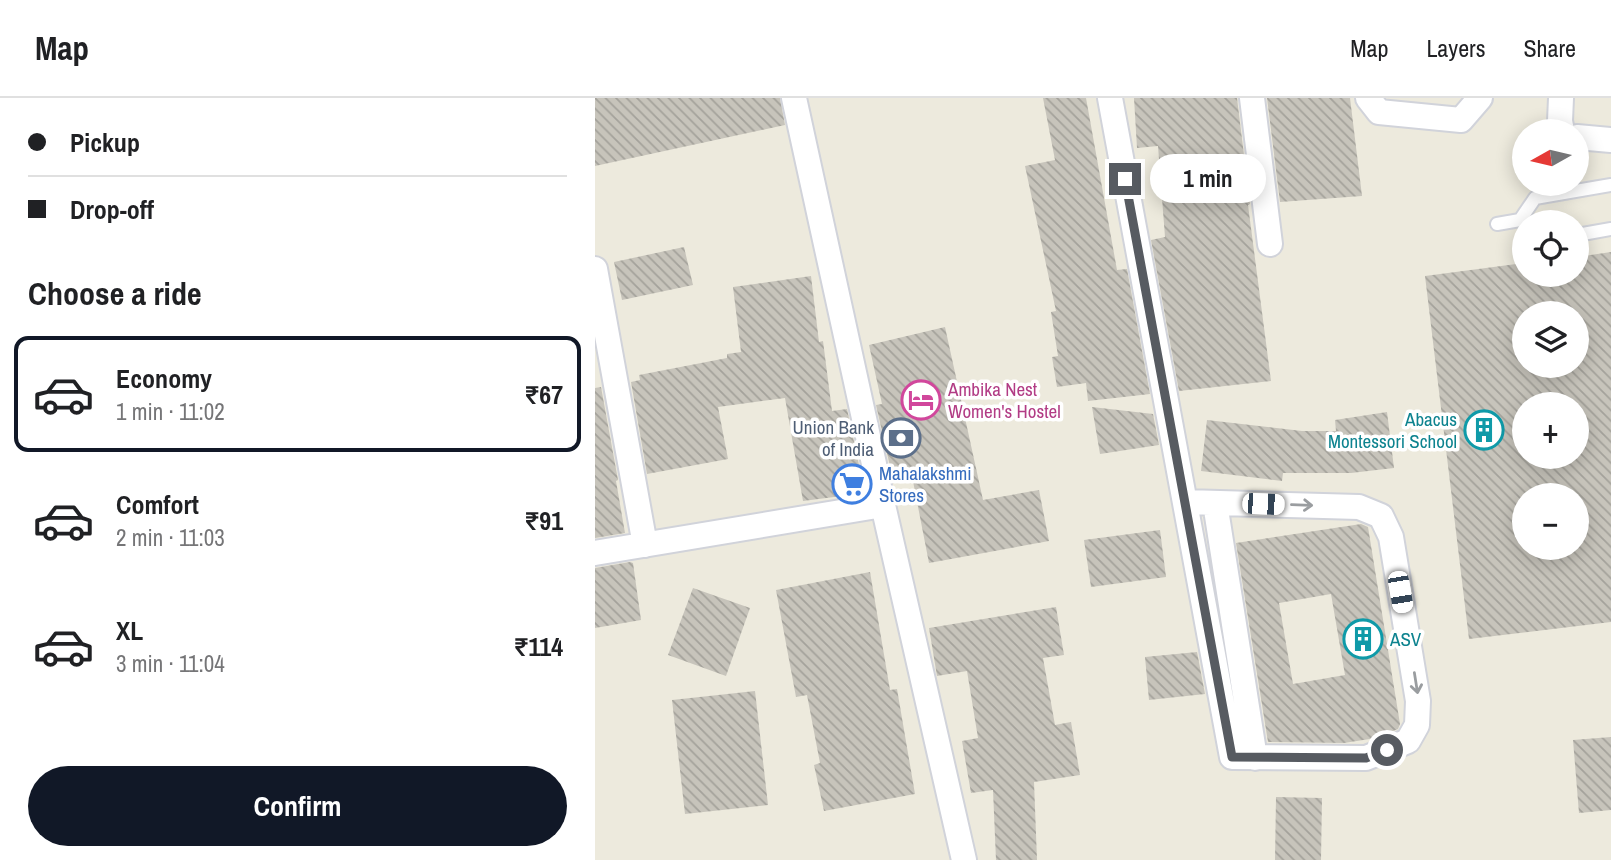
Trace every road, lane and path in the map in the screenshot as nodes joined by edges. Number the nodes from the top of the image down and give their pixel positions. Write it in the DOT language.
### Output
graph roads {
  1 [pos="794,98"];
  2 [pos="1110,98"];
  3 [pos="1252,98"];
  4 [pos="1368,98"];
  5 [pos="1481,98"];
  6 [pos="1561,98"];
  7 [pos="1560,119"];
  8 [pos="1589,138"];
  9 [pos="1611,140"];
  10 [pos="1611,186"];
  11 [pos="1528,210"];
  12 [pos="1512,223"];
  13 [pos="1497,224"];
  14 [pos="1611,229"];
  15 [pos="1589,233"];
  16 [pos="1270,244"];
  17 [pos="595,269"];
  18 [pos="1185,502"];
  19 [pos="1215,503"];
  20 [pos="883,505"];
  21 [pos="645,545"];
  22 [pos="595,553"];
  23 [pos="1244,757"];
  24 [pos="964,860"];
  1 -- 20 [label="street"];
  2 -- 18 [label="street"];
  3 -- 16 [label="street"];
  4 -- 5 [label="street"];
  6 -- 7 [label="street"];
  8 -- 9 [label="street"];
  10 -- 11 [label="lane"];
  12 -- 13 [label="lane"];
  14 -- 15 [label="lane"];
  17 -- 21 [label="street"];
  18 -- 19 [label="street"];
  18 -- 23 [label="street"];
  19 -- 23 [label="street"];
  19 -- 23 [label="street, one-way"];
  20 -- 21 [label="street"];
  20 -- 24 [label="street"];
  21 -- 22 [label="street"];
}
